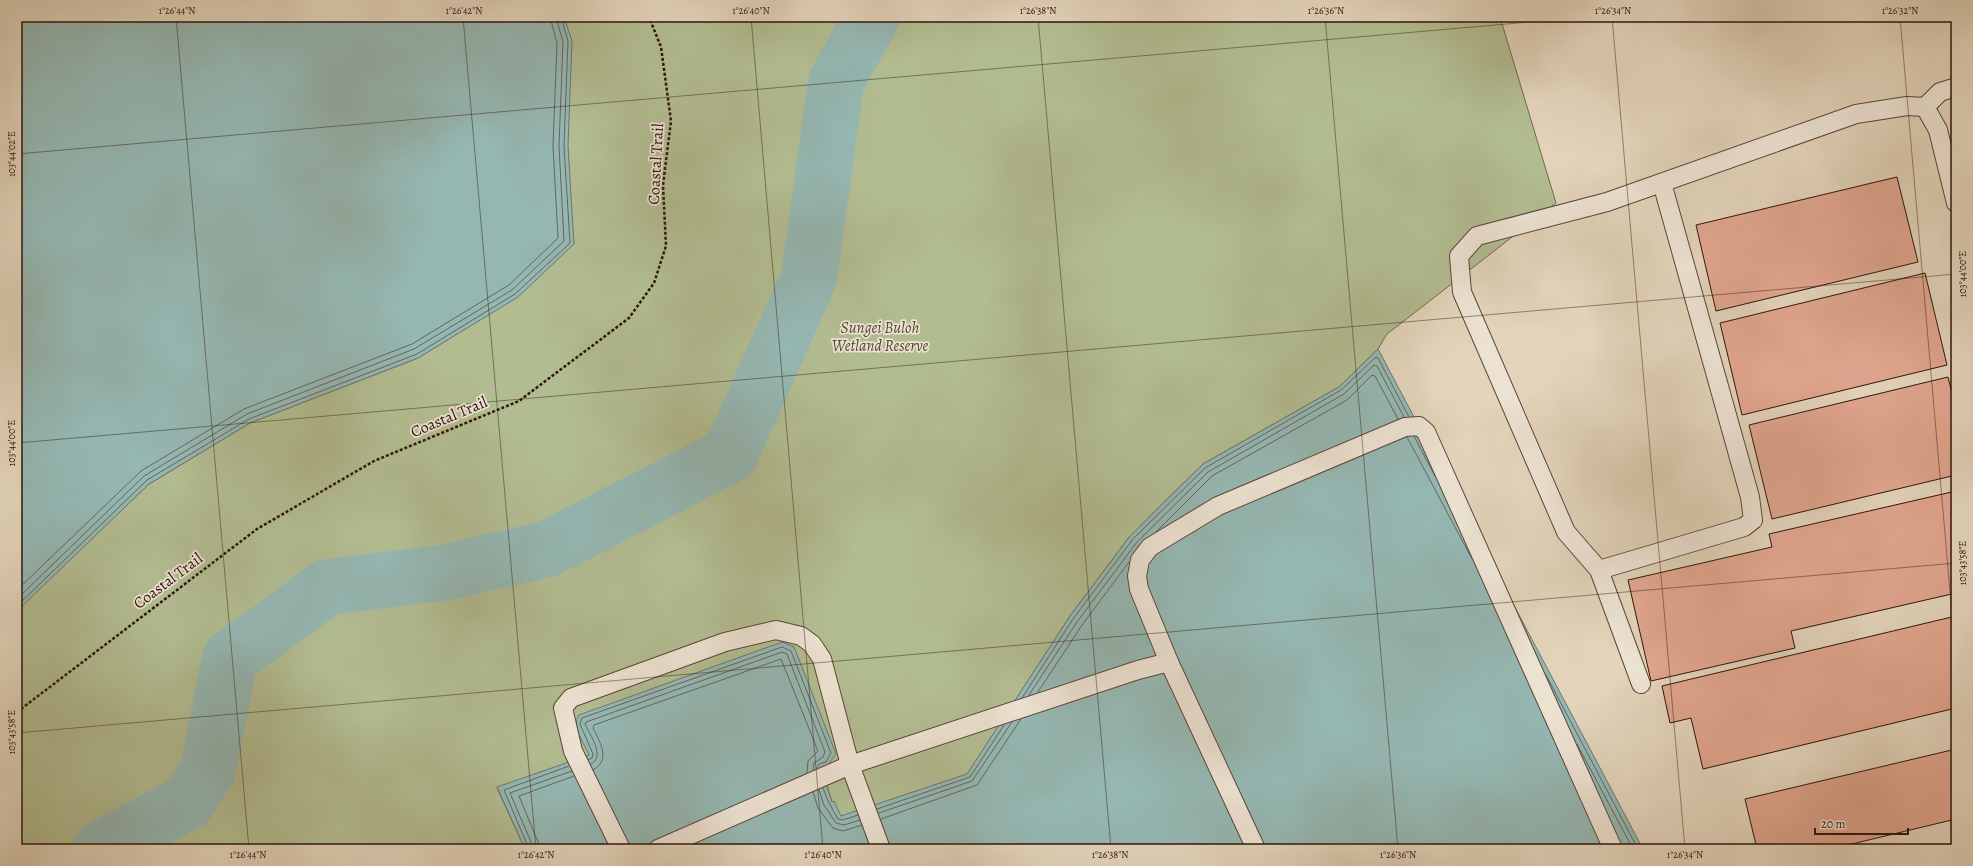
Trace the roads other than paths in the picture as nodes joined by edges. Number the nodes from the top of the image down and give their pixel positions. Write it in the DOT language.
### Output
graph roads {
  1 [pos="1956,88"];
  2 [pos="1925,107"];
  3 [pos="1662,183"];
  4 [pos="1956,203"];
  5 [pos="1599,570"];
  6 [pos="1169,662"];
  7 [pos="1641,684"];
  8 [pos="850,765"];
  9 [pos="621,849"];
  10 [pos="658,849"];
  11 [pos="881,849"];
  12 [pos="1255,849"];
  13 [pos="1613,849"];
  1 -- 2 [label="lane"];
  2 -- 3 [label="lane"];
  2 -- 4 [label="lane"];
  3 -- 5 [label="lane"];
  3 -- 5 [label="lane"];
  5 -- 7 [label="lane"];
  6 -- 8 [label="lane"];
  6 -- 12 [label="lane"];
  6 -- 13 [label="lane"];
  8 -- 9 [label="lane"];
  8 -- 10 [label="lane"];
  8 -- 11 [label="lane"];
}
